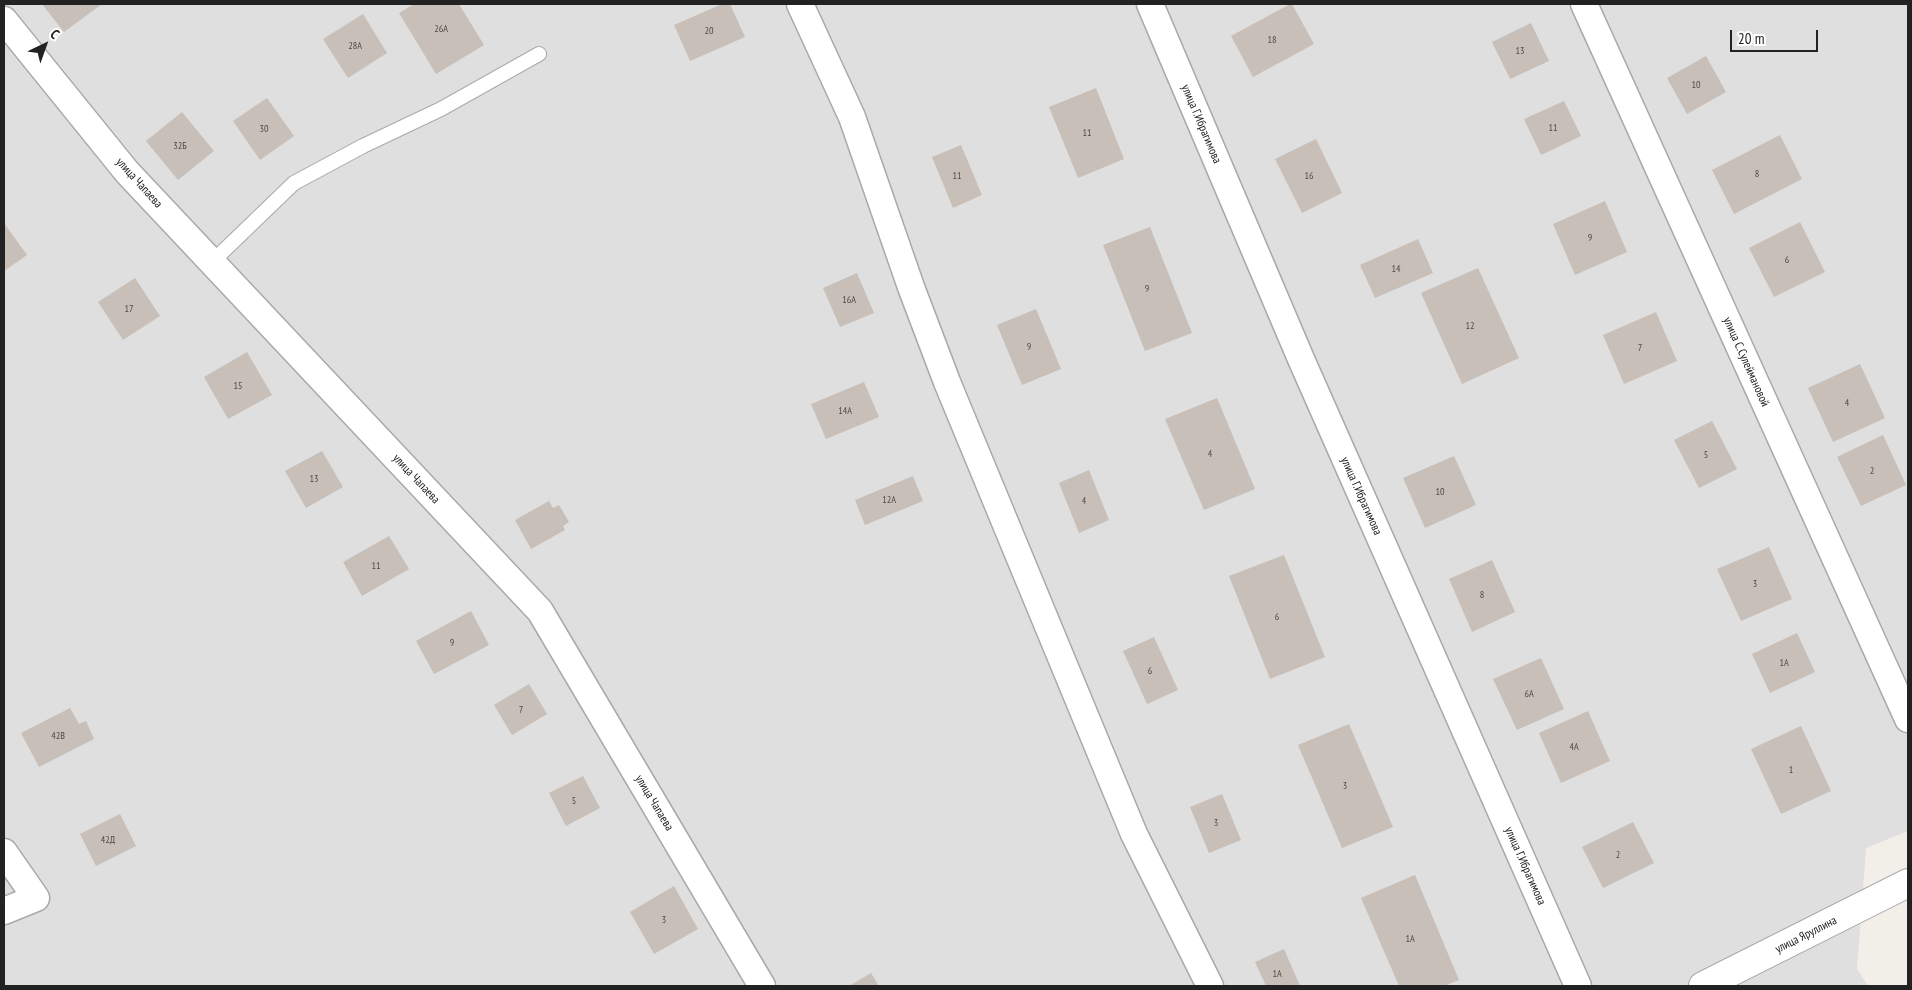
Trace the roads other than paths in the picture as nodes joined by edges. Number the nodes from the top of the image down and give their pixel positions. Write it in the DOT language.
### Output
graph roads {
  1 [pos="800,4"];
  2 [pos="1150,4"];
  3 [pos="1584,4"];
  4 [pos="4,20"];
  5 [pos="539,54"];
  6 [pos="212,262"];
  7 [pos="1908,720"];
  8 [pos="4,852"];
  9 [pos="1908,883"];
  10 [pos="4,911"];
  11 [pos="762,986"];
  12 [pos="1210,986"];
  13 [pos="1578,986"];
  14 [pos="1703,986"];
  1 -- 12 [label="street"];
  2 -- 13 [label="street, улица Г.Ибрагимова"];
  3 -- 7 [label="street, улица С.Сулеймановой"];
  4 -- 6 [label="street, улица Чапаева"];
  5 -- 6 [label="lane"];
  6 -- 11 [label="street, улица Чапаева"];
  8 -- 10 [label="street"];
  9 -- 14 [label="street, улица Яруллина"];
}
